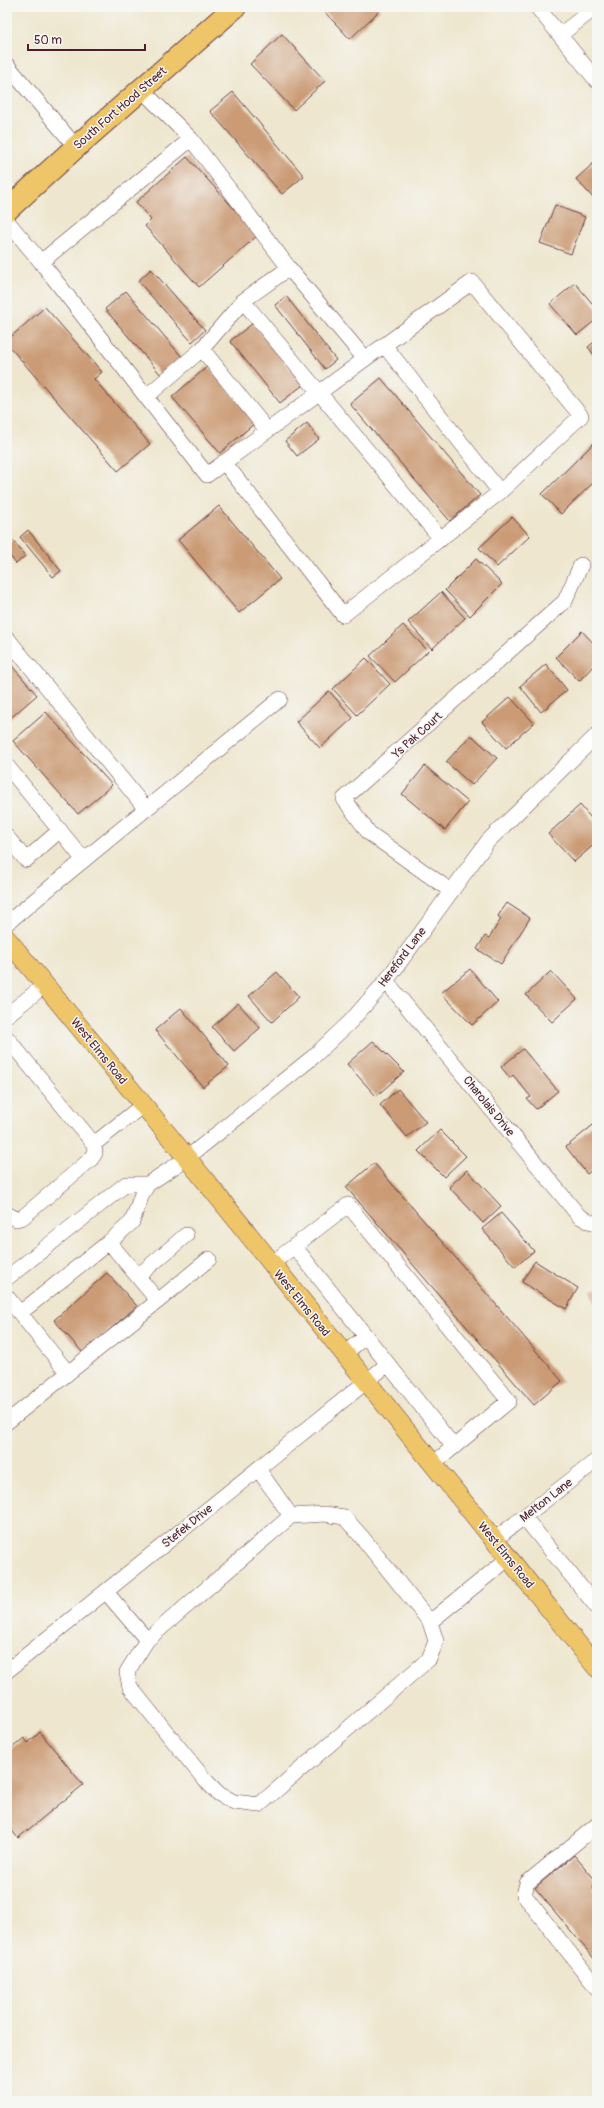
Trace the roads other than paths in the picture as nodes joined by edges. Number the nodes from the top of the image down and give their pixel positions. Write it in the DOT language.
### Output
graph roads {
  1 [pos="235,7"];
  2 [pos="537,7"];
  3 [pos="596,7"];
  4 [pos="560,35"];
  5 [pos="7,65"];
  6 [pos="597,81"];
  7 [pos="142,90"];
  8 [pos="191,139"];
  9 [pos="76,147"];
  10 [pos="7,210"];
  11 [pos="7,221"];
  12 [pos="41,262"];
  13 [pos="289,268"];
  14 [pos="243,301"];
  15 [pos="384,345"];
  16 [pos="202,349"];
  17 [pos="364,359"];
  18 [pos="320,392"];
  19 [pos="146,397"];
  20 [pos="267,430"];
  21 [pos="224,462"];
  22 [pos="500,492"];
  23 [pos="441,539"];
  24 [pos="581,566"];
  25 [pos="7,638"];
  26 [pos="280,699"];
  27 [pos="597,735"];
  28 [pos="7,766"];
  29 [pos="146,809"];
  30 [pos="60,830"];
  31 [pos="7,837"];
  32 [pos="84,860"];
  33 [pos="451,891"];
  34 [pos="7,923"];
  35 [pos="7,938"];
  36 [pos="386,980"];
  37 [pos="45,985"];
  38 [pos="7,1015"];
  39 [pos="7,1038"];
  40 [pos="143,1105"];
  41 [pos="94,1144"];
  42 [pos="187,1158"];
  43 [pos="148,1184"];
  44 [pos="8,1216"];
  45 [pos="597,1223"];
  46 [pos="186,1235"];
  47 [pos="109,1242"];
  48 [pos="294,1246"];
  49 [pos="209,1259"];
  50 [pos="271,1264"];
  51 [pos="138,1276"];
  52 [pos="7,1278"];
  53 [pos="7,1297"];
  54 [pos="158,1301"];
  55 [pos="20,1313"];
  56 [pos="366,1336"];
  57 [pos="344,1354"];
  58 [pos="388,1364"];
  59 [pos="68,1373"];
  60 [pos="366,1382"];
  61 [pos="7,1422"];
  62 [pos="454,1447"];
  63 [pos="597,1460"];
  64 [pos="433,1464"];
  65 [pos="258,1469"];
  66 [pos="292,1516"];
  67 [pos="524,1517"];
  68 [pos="494,1540"];
  69 [pos="509,1558"];
  70 [pos="106,1592"];
  71 [pos="597,1606"];
  72 [pos="430,1622"];
  73 [pos="147,1640"];
  74 [pos="594,1659"];
  75 [pos="7,1671"];
  76 [pos="594,1832"];
  77 [pos="597,1988"];
  1 -- 7 [label="highway, South Fort Hood Street"];
  2 -- 4 [label="street"];
  3 -- 4 [label="street"];
  4 -- 6 [label="street"];
  5 -- 9 [label="street"];
  7 -- 8 [label="street"];
  7 -- 9 [label="highway, South Fort Hood Street"];
  8 -- 12 [label="street"];
  8 -- 13 [label="street"];
  9 -- 10 [label="highway, South Fort Hood Street"];
  11 -- 12 [label="street"];
  12 -- 19 [label="street"];
  13 -- 14 [label="street"];
  13 -- 17 [label="street"];
  14 -- 16 [label="street"];
  14 -- 18 [label="street"];
  15 -- 17 [label="street"];
  15 -- 22 [label="street"];
  15 -- 22 [label="street"];
  16 -- 19 [label="street"];
  16 -- 20 [label="street"];
  17 -- 18 [label="street"];
  18 -- 20 [label="street"];
  18 -- 23 [label="street"];
  19 -- 21 [label="street"];
  20 -- 21 [label="street"];
  21 -- 23 [label="street"];
  22 -- 23 [label="street"];
  24 -- 33 [label="street, Ys Pak Court"];
  25 -- 29 [label="street"];
  26 -- 29 [label="street"];
  27 -- 33 [label="street, Hereford Lane"];
  28 -- 30 [label="street"];
  29 -- 32 [label="street"];
  30 -- 31 [label="street"];
  30 -- 32 [label="street"];
  32 -- 34 [label="street"];
  33 -- 36 [label="street, Hereford Lane"];
  35 -- 37 [label="main road, West Elms Road"];
  36 -- 42 [label="street, Hereford Lane"];
  36 -- 45 [label="street, Charolais Drive"];
  37 -- 38 [label="street"];
  37 -- 40 [label="main road, West Elms Road"];
  39 -- 41 [label="street"];
  40 -- 41 [label="street"];
  40 -- 42 [label="main road, West Elms Road"];
  41 -- 44 [label="street"];
  42 -- 43 [label="street, Hereford Lane"];
  42 -- 50 [label="main road, West Elms Road"];
  43 -- 47 [label="street"];
  43 -- 52 [label="street"];
  46 -- 51 [label="street"];
  47 -- 51 [label="street"];
  47 -- 55 [label="street"];
  48 -- 50 [label="street"];
  48 -- 56 [label="street"];
  48 -- 62 [label="street"];
  49 -- 54 [label="street"];
  50 -- 57 [label="main road, West Elms Road"];
  51 -- 54 [label="street"];
  53 -- 55 [label="street"];
  54 -- 59 [label="street"];
  55 -- 59 [label="street"];
  56 -- 57 [label="street"];
  56 -- 58 [label="street"];
  57 -- 60 [label="main road, West Elms Road"];
  58 -- 60 [label="street, Stefek Drive"];
  58 -- 62 [label="street"];
  59 -- 61 [label="street"];
  60 -- 64 [label="main road, West Elms Road"];
  60 -- 65 [label="street, Stefek Drive"];
  62 -- 64 [label="street"];
  63 -- 67 [label="street, Melton Lane"];
  64 -- 68 [label="main road, West Elms Road"];
  65 -- 66 [label="street"];
  65 -- 70 [label="street, Stefek Drive"];
  66 -- 72 [label="street"];
  66 -- 73 [label="street"];
  67 -- 68 [label="street, Melton Lane"];
  67 -- 71 [label="street"];
  68 -- 69 [label="main road, West Elms Road"];
  69 -- 72 [label="street"];
  69 -- 74 [label="main road, West Elms Road"];
  70 -- 73 [label="street"];
  70 -- 75 [label="street, Stefek Drive"];
  72 -- 73 [label="street"];
  76 -- 77 [label="street"];
}
